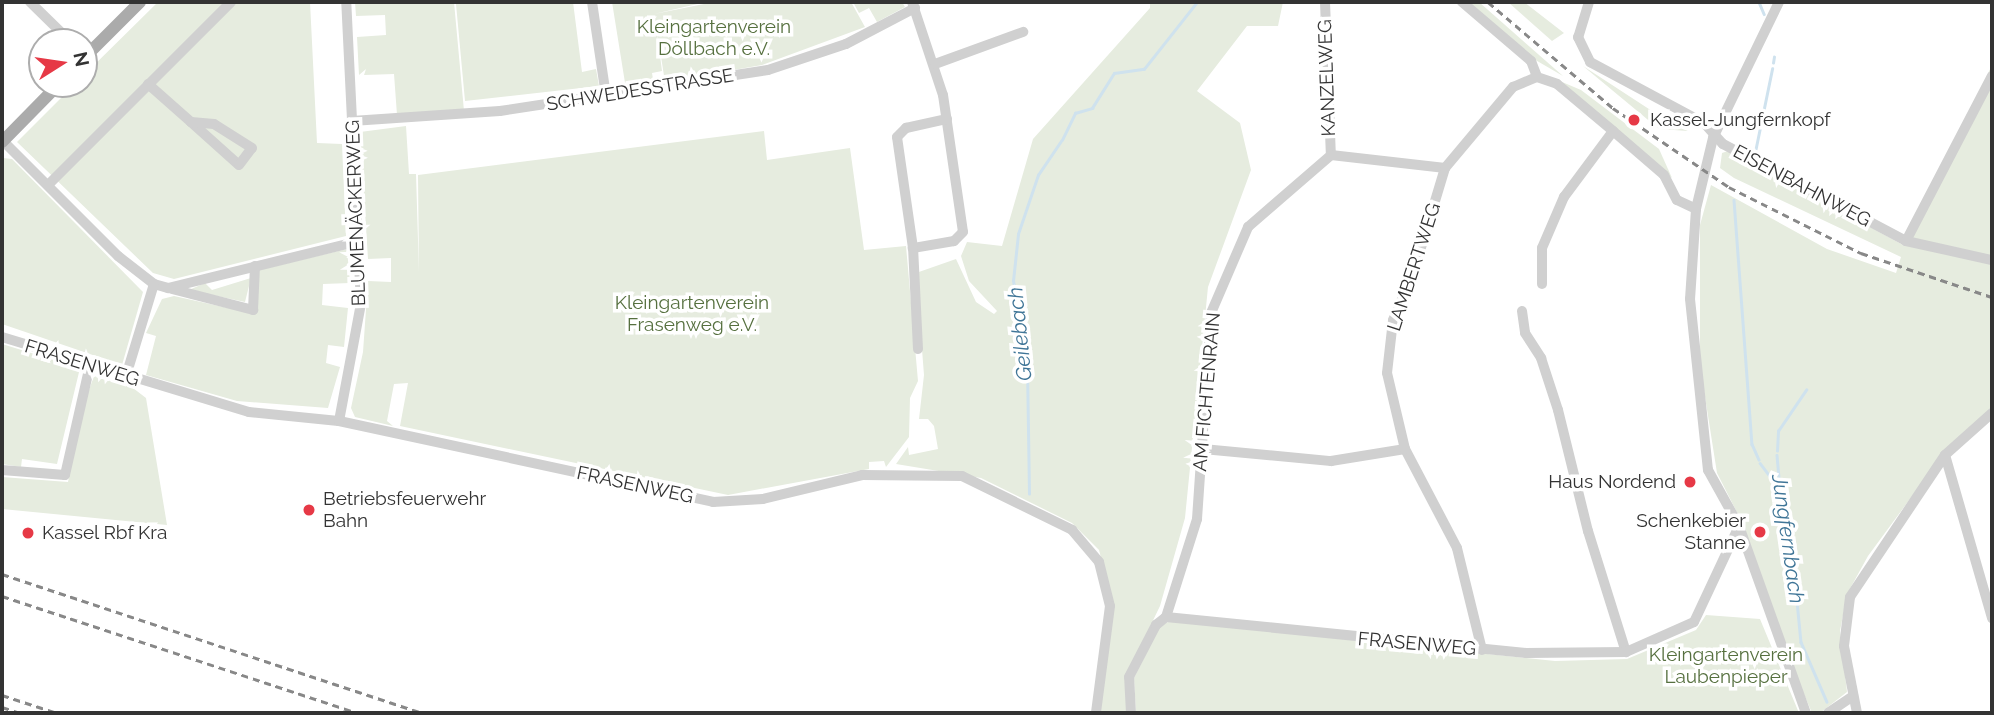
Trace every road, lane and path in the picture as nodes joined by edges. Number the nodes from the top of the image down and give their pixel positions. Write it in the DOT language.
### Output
graph roads {
  1 [pos="30,2"];
  2 [pos="140,2"];
  3 [pos="231,2"];
  4 [pos="346,2"];
  5 [pos="592,2"];
  6 [pos="1325,2"];
  7 [pos="1462,2"];
  8 [pos="1589,2"];
  9 [pos="1779,2"];
  10 [pos="913,5"];
  11 [pos="57,28"];
  12 [pos="1023,32"];
  13 [pos="98,44"];
  14 [pos="935,64"];
  15 [pos="1992,76"];
  16 [pos="1538,77"];
  17 [pos="148,83"];
  18 [pos="606,96"];
  19 [pos="45,98"];
  20 [pos="947,119"];
  21 [pos="352,121"];
  22 [pos="191,122"];
  23 [pos="1614,131"];
  24 [pos="1713,138"];
  25 [pos="3,142"];
  26 [pos="1331,155"];
  27 [pos="1445,168"];
  28 [pos="48,185"];
  29 [pos="1696,209"];
  30 [pos="359,241"];
  31 [pos="1906,241"];
  32 [pos="913,248"];
  33 [pos="1992,260"];
  34 [pos="254,266"];
  35 [pos="154,284"];
  36 [pos="1542,284"];
  37 [pos="168,288"];
  38 [pos="1522,311"];
  39 [pos="2,338"];
  40 [pos="918,349"];
  41 [pos="90,365"];
  42 [pos="126,376"];
  43 [pos="1992,413"];
  44 [pos="339,422"];
  45 [pos="1203,449"];
  46 [pos="1405,449"];
  47 [pos="1945,455"];
  48 [pos="2,470"];
  49 [pos="1739,526"];
  50 [pos="1748,551"];
  51 [pos="1724,552"];
  52 [pos="1166,617"];
  53 [pos="1992,618"];
  54 [pos="1482,650"];
  55 [pos="1626,652"];
  56 [pos="1853,696"];
  57 [pos="1096,713"];
  58 [pos="1131,713"];
  59 [pos="1806,713"];
  60 [pos="1828,713"];
  61 [pos="1857,713"];
  1 -- 11 [label="street"];
  2 -- 13 [label="main road"];
  3 -- 17 [label="street"];
  4 -- 21 [label="street, BLUMENÄCKERWEG"];
  5 -- 18 [label="street"];
  6 -- 26 [label="street, KANZELWEG"];
  7 -- 16 [label="street"];
  8 -- 24 [label="street, EISENBAHNWEG"];
  9 -- 24 [label="street"];
  10 -- 14 [label="street"];
  10 -- 18 [label="street, SCHWEDESSTRASSE"];
  12 -- 14 [label="street"];
  14 -- 20 [label="street"];
  15 -- 31 [label="street"];
  16 -- 23 [label="street"];
  16 -- 27 [label="street, LAMBERTWEG"];
  17 -- 22 [label="street"];
  17 -- 28 [label="street"];
  18 -- 21 [label="street, SCHWEDESSTRASSE"];
  19 -- 25 [label="main road"];
  20 -- 32 [label="street"];
  20 -- 32 [label="street"];
  21 -- 30 [label="street, BLUMENÄCKERWEG"];
  22 -- 22 [label="street"];
  23 -- 29 [label="street"];
  23 -- 36 [label="street"];
  24 -- 29 [label="street"];
  24 -- 31 [label="street, EISENBAHNWEG"];
  25 -- 28 [label="street"];
  26 -- 27 [label="street"];
  26 -- 45 [label="street, AM FICHTENRAIN"];
  27 -- 46 [label="street, LAMBERTWEG"];
  28 -- 35 [label="street"];
  29 -- 49 [label="street"];
  30 -- 34 [label="street"];
  30 -- 44 [label="street, BLUMENÄCKERWEG"];
  31 -- 33 [label="street, EISENBAHNWEG"];
  32 -- 40 [label="street"];
  34 -- 37 [label="street"];
  34 -- 37 [label="street"];
  35 -- 37 [label="street"];
  35 -- 42 [label="street"];
  38 -- 55 [label="street"];
  39 -- 41 [label="street, FRASENWEG"];
  41 -- 42 [label="street, FRASENWEG"];
  41 -- 48 [label="street"];
  42 -- 44 [label="street, FRASENWEG"];
  43 -- 47 [label="street"];
  44 -- 57 [label="street, FRASENWEG"];
  45 -- 46 [label="street"];
  45 -- 52 [label="street, AM FICHTENRAIN"];
  46 -- 54 [label="street, LAMBERTWEG"];
  47 -- 53 [label="street"];
  47 -- 56 [label="street"];
  49 -- 50 [label="street"];
  49 -- 51 [label="street, FRASENWEG"];
  50 -- 51 [label="street"];
  50 -- 59 [label="street"];
  51 -- 55 [label="street, FRASENWEG"];
  52 -- 54 [label="street, FRASENWEG"];
  52 -- 58 [label="street"];
  54 -- 55 [label="street, FRASENWEG"];
  56 -- 60 [label="street"];
  56 -- 61 [label="street"];
}
